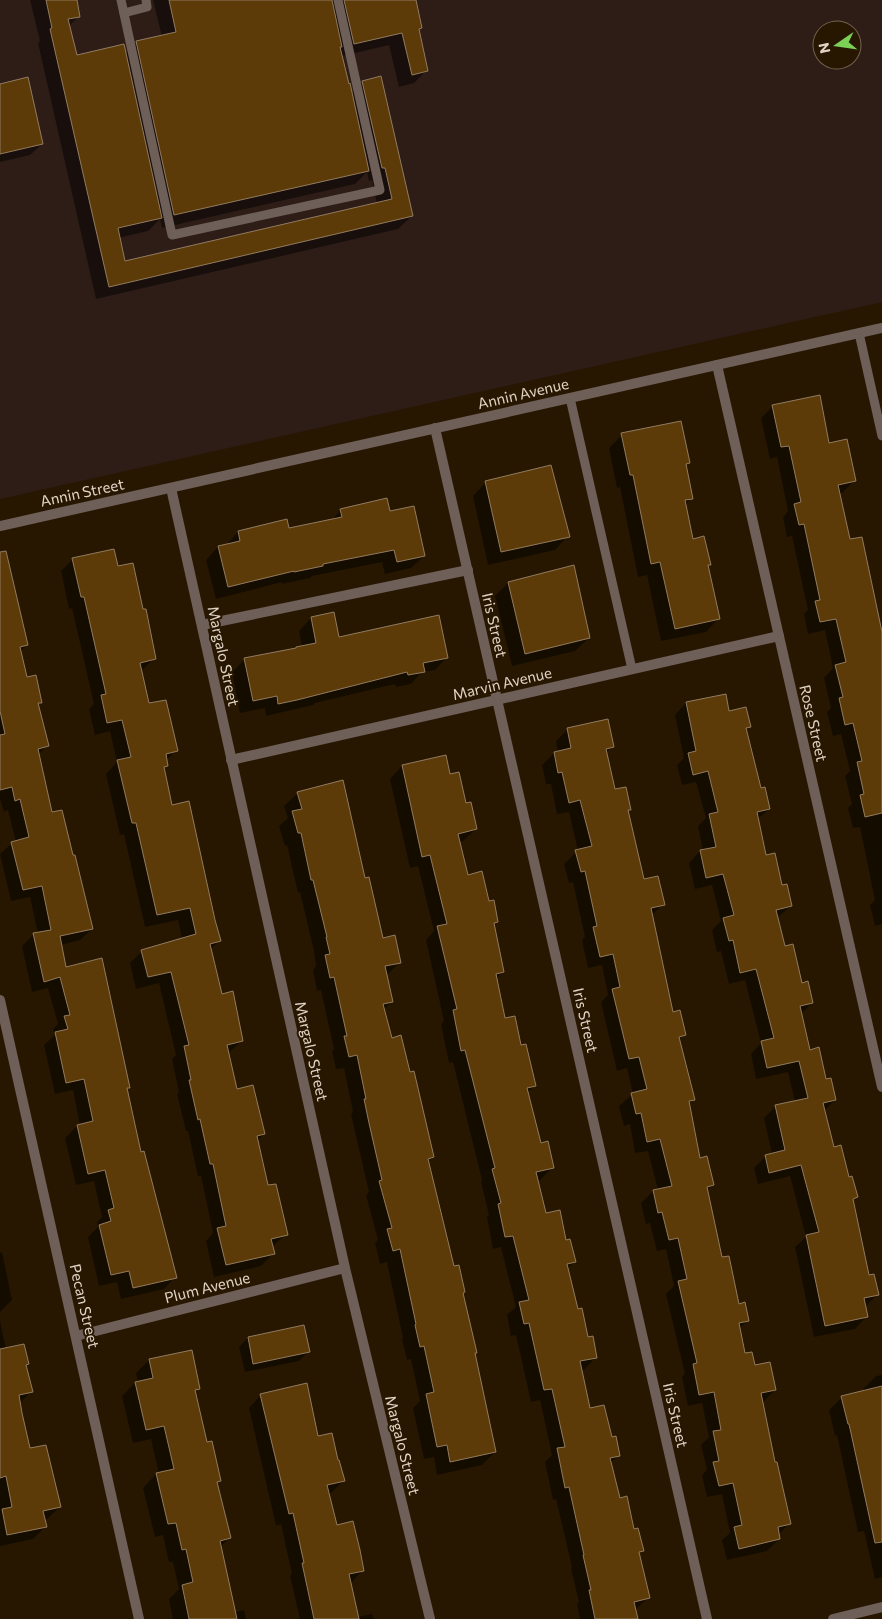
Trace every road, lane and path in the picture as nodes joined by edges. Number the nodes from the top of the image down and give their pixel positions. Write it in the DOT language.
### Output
graph roads {
  1 [pos="121,0"];
  2 [pos="146,0"];
  3 [pos="338,0"];
  4 [pos="124,13"];
  5 [pos="882,328"];
  6 [pos="858,333"];
  7 [pos="718,365"];
  8 [pos="570,398"];
  9 [pos="435,428"];
  10 [pos="882,436"];
  11 [pos="172,488"];
  12 [pos="0,526"];
  13 [pos="468,570"];
  14 [pos="202,625"];
  15 [pos="779,636"];
  16 [pos="632,669"];
  17 [pos="497,699"];
  18 [pos="231,760"];
  19 [pos="0,1000"];
  20 [pos="882,1088"];
  21 [pos="345,1268"];
  22 [pos="76,1336"];
  23 [pos="882,1608"];
  24 [pos="139,1619"];
  25 [pos="430,1619"];
  26 [pos="707,1619"];
  27 [pos="832,1619"];
  1 -- 4 [label="lane"];
  2 -- 4 [label="lane"];
  3 -- 4 [label="lane"];
  5 -- 6 [label="street, Annin Avenue"];
  6 -- 7 [label="street, Annin Avenue"];
  6 -- 10 [label="lane"];
  7 -- 8 [label="street, Annin Avenue"];
  7 -- 15 [label="street, Rose Street"];
  8 -- 9 [label="street, Annin Avenue"];
  8 -- 16 [label="lane"];
  9 -- 11 [label="street, Annin Avenue"];
  9 -- 13 [label="street, Iris Street"];
  11 -- 12 [label="street, Annin Street"];
  11 -- 14 [label="street, Margalo Street"];
  13 -- 14 [label="street"];
  13 -- 17 [label="street, Iris Street"];
  14 -- 18 [label="street, Margalo Street"];
  15 -- 16 [label="street, Marvin Avenue"];
  15 -- 20 [label="street, Rose Street"];
  16 -- 17 [label="street, Marvin Avenue"];
  17 -- 18 [label="street, Marvin Avenue"];
  17 -- 26 [label="street, Iris Street"];
  18 -- 21 [label="street, Margalo Street"];
  19 -- 22 [label="street, Pecan Street"];
  21 -- 22 [label="street, Plum Avenue"];
  21 -- 25 [label="street, Margalo Street"];
  22 -- 24 [label="street, Pecan Street"];
  23 -- 27 [label="street"];
}
